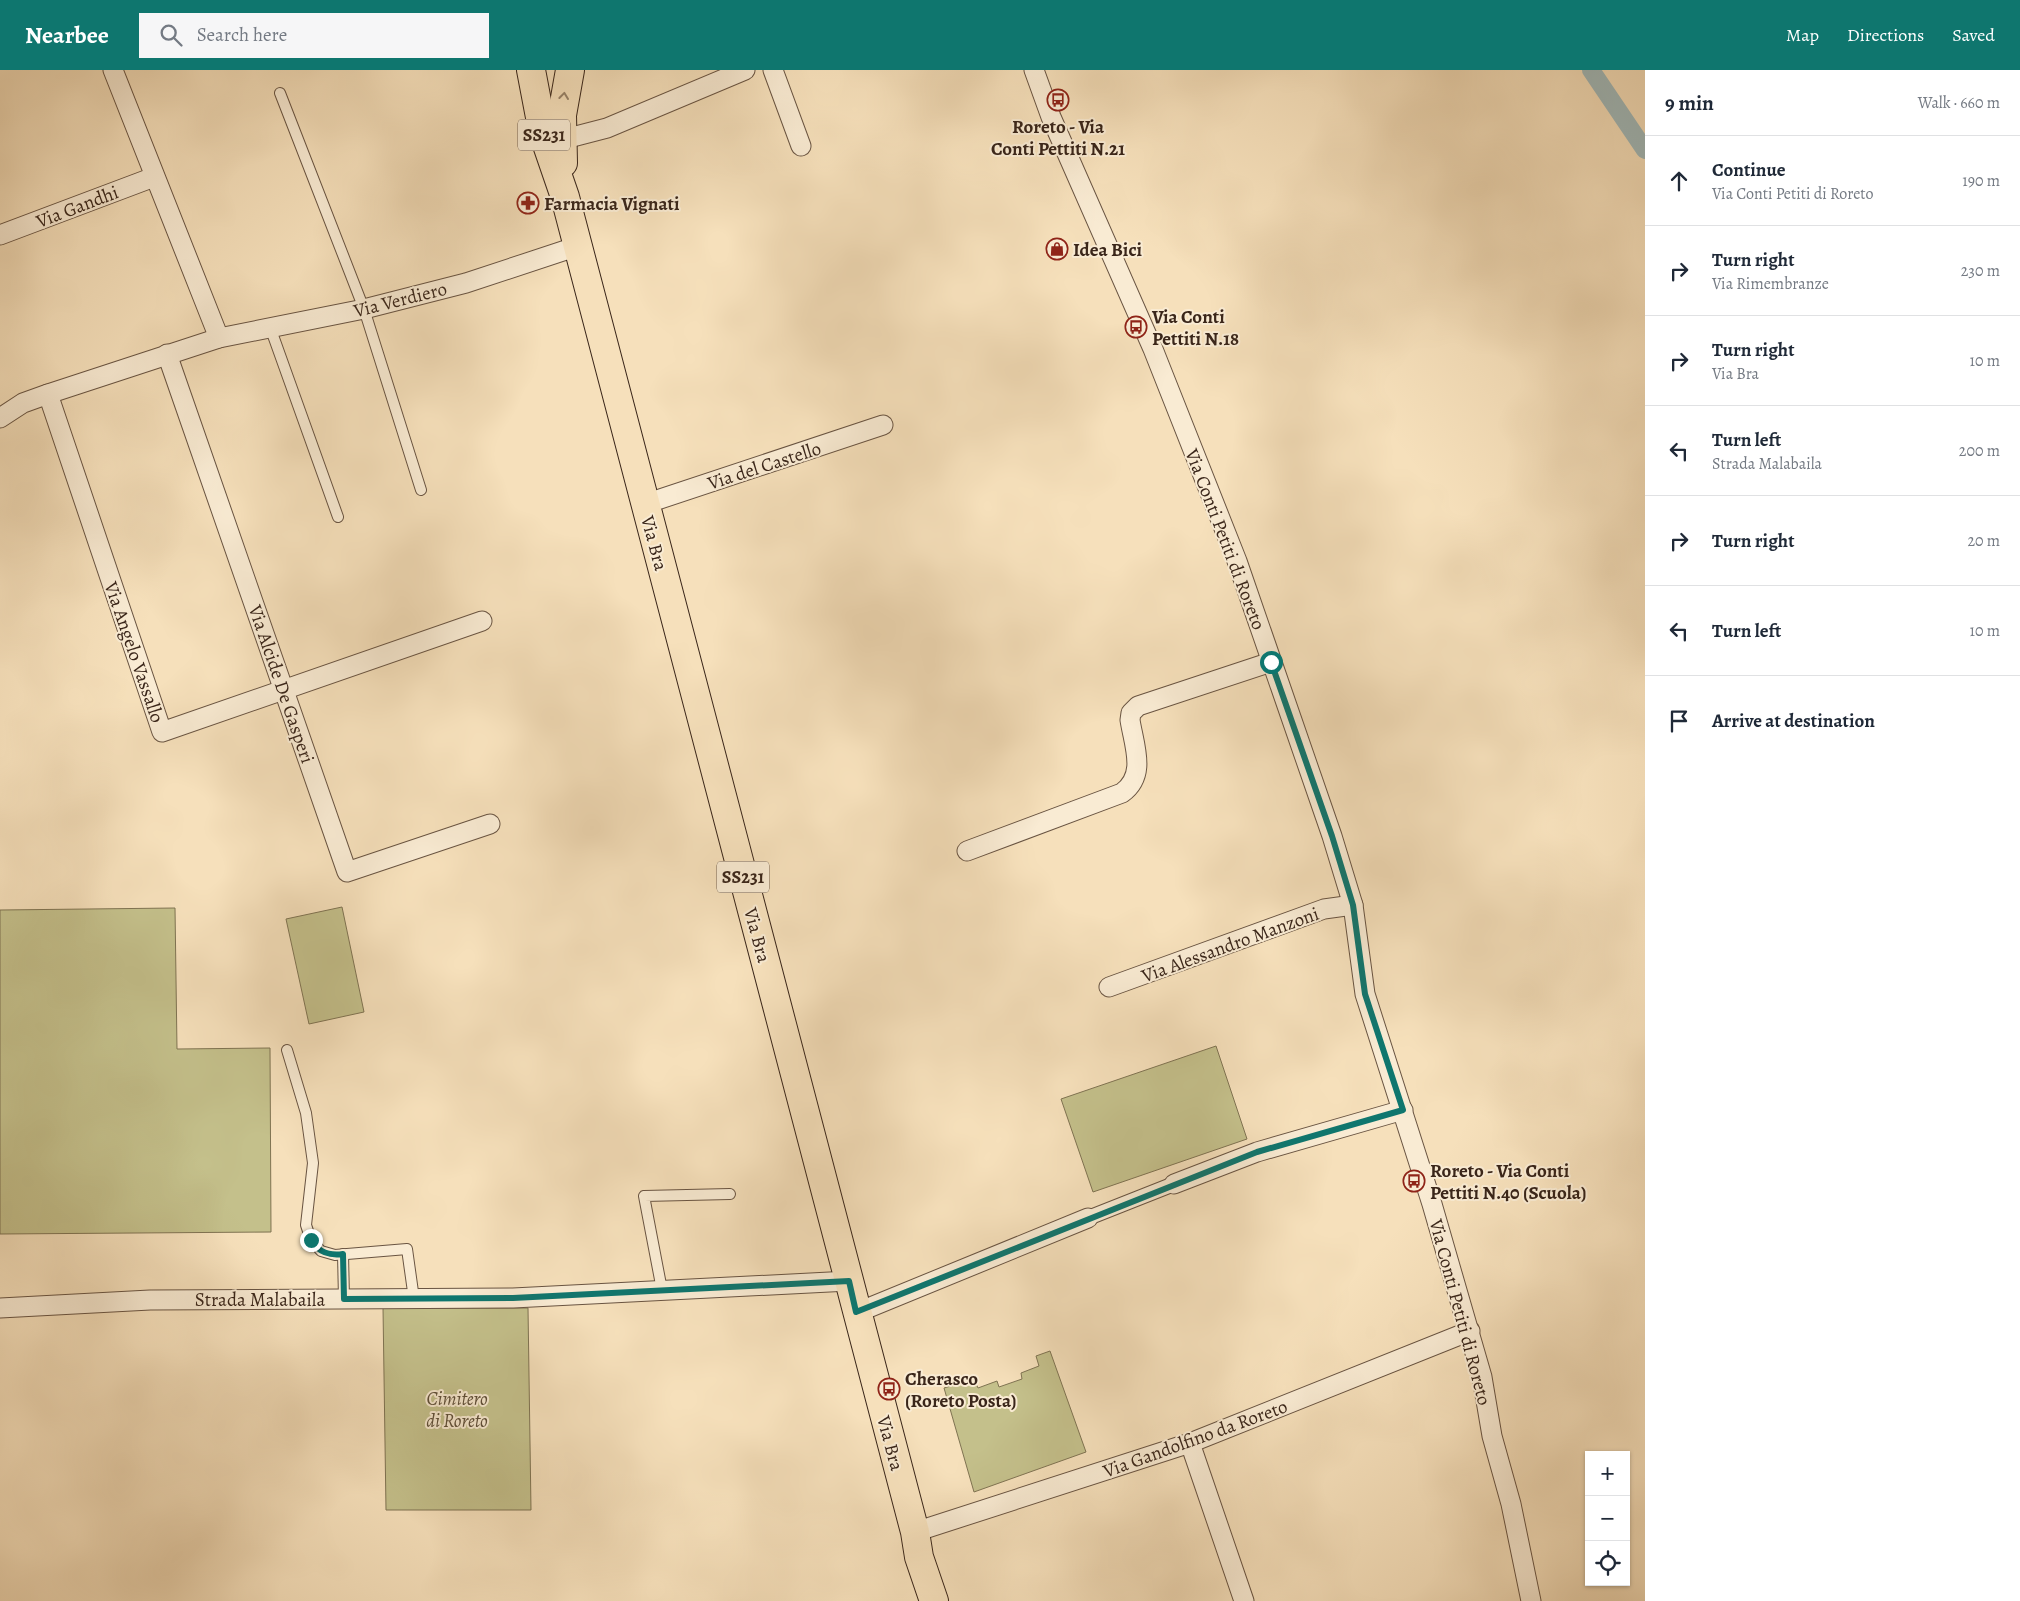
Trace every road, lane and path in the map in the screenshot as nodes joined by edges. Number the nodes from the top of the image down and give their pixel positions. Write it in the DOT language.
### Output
graph roads {
  1 [pos="113,70"];
  2 [pos="531,70"];
  3 [pos="570,70"];
  4 [pos="745,70"];
  5 [pos="773,70"];
  6 [pos="1034,70"];
  7 [pos="280,93"];
  8 [pos="554,142"];
  9 [pos="801,146"];
  10 [pos="154,177"];
  11 [pos="0,235"];
  12 [pos="578,246"];
  13 [pos="364,309"];
  14 [pos="270,327"];
  15 [pos="219,338"];
  16 [pos="167,354"];
  17 [pos="48,394"];
  18 [pos="0,418"];
  19 [pos="883,425"];
  20 [pos="421,490"];
  21 [pos="645,504"];
  22 [pos="338,517"];
  23 [pos="482,621"];
  24 [pos="1271,662"];
  25 [pos="284,691"];
  26 [pos="490,824"];
  27 [pos="967,851"];
  28 [pos="1353,905"];
  29 [pos="1109,988"];
  30 [pos="287,1050"];
  31 [pos="1403,1110"];
  32 [pos="1174,1184"];
  33 [pos="730,1194"];
  34 [pos="1088,1218"];
  35 [pos="343,1254"];
  36 [pos="849,1281"];
  37 [pos="662,1290"];
  38 [pos="344,1299"];
  39 [pos="414,1299"];
  40 [pos="0,1308"];
  41 [pos="856,1312"];
  42 [pos="1470,1331"];
  43 [pos="1190,1443"];
  44 [pos="917,1544"];
  45 [pos="914,1601"];
  46 [pos="934,1601"];
  47 [pos="1244,1601"];
  48 [pos="1531,1601"];
  1 -- 10 [label="street"];
  2 -- 8 [label="main road, Via Bra / SS231"];
  8 -- 3 [label="main road, Via Bra / SS231, one-way"];
  4 -- 8 [label="street"];
  5 -- 9 [label="street"];
  6 -- 24 [label="street, Via Conti Petiti di Roreto"];
  7 -- 13 [label="lane"];
  8 -- 12 [label="main road, Via Bra / SS231"];
  10 -- 11 [label="street, Via Gandhi"];
  10 -- 15 [label="street"];
  12 -- 13 [label="street, Via Verdiero"];
  12 -- 21 [label="main road, Via Bra / SS231"];
  13 -- 14 [label="street, Via Verdiero"];
  13 -- 20 [label="lane"];
  14 -- 15 [label="street, Via Verdiero"];
  14 -- 22 [label="lane"];
  15 -- 16 [label="street, Via Verdiero"];
  16 -- 17 [label="street, Via Verdiero"];
  16 -- 25 [label="street, Via Alcide De Gasperi"];
  17 -- 18 [label="street, Via Verdiero"];
  17 -- 25 [label="street, Via Angelo Vassallo"];
  19 -- 21 [label="street, Via del Castello"];
  21 -- 36 [label="main road, Via Bra / SS231"];
  23 -- 25 [label="street, Via Angelo Vassallo"];
  24 -- 27 [label="street"];
  24 -- 28 [label="street, Via Conti Petiti di Roreto"];
  25 -- 26 [label="street, Via Alcide De Gasperi"];
  28 -- 29 [label="street, Via Alessandro Manzoni"];
  28 -- 31 [label="street, Via Conti Petiti di Roreto"];
  30 -- 35 [label="lane"];
  31 -- 32 [label="street"];
  31 -- 42 [label="street, Via Conti Petiti di Roreto"];
  32 -- 34 [label="street"];
  33 -- 37 [label="lane"];
  34 -- 41 [label="street"];
  35 -- 38 [label="lane"];
  35 -- 39 [label="lane"];
  36 -- 37 [label="street, Strada Malabaila"];
  36 -- 41 [label="main road, Via Bra / SS231"];
  37 -- 39 [label="street, Strada Malabaila"];
  38 -- 39 [label="street, Strada Malabaila"];
  38 -- 40 [label="street, Strada Malabaila"];
  41 -- 44 [label="main road, Via Bra / SS231"];
  42 -- 43 [label="street, Via Gandolfino da Roreto"];
  42 -- 48 [label="street, Via Conti Petiti di Roreto"];
  43 -- 44 [label="street, Via Gandolfino da Roreto"];
  43 -- 47 [label="street"];
  44 -- 45 [label="main road, SS231"];
  44 -- 46 [label="main road, SS231"];
}
